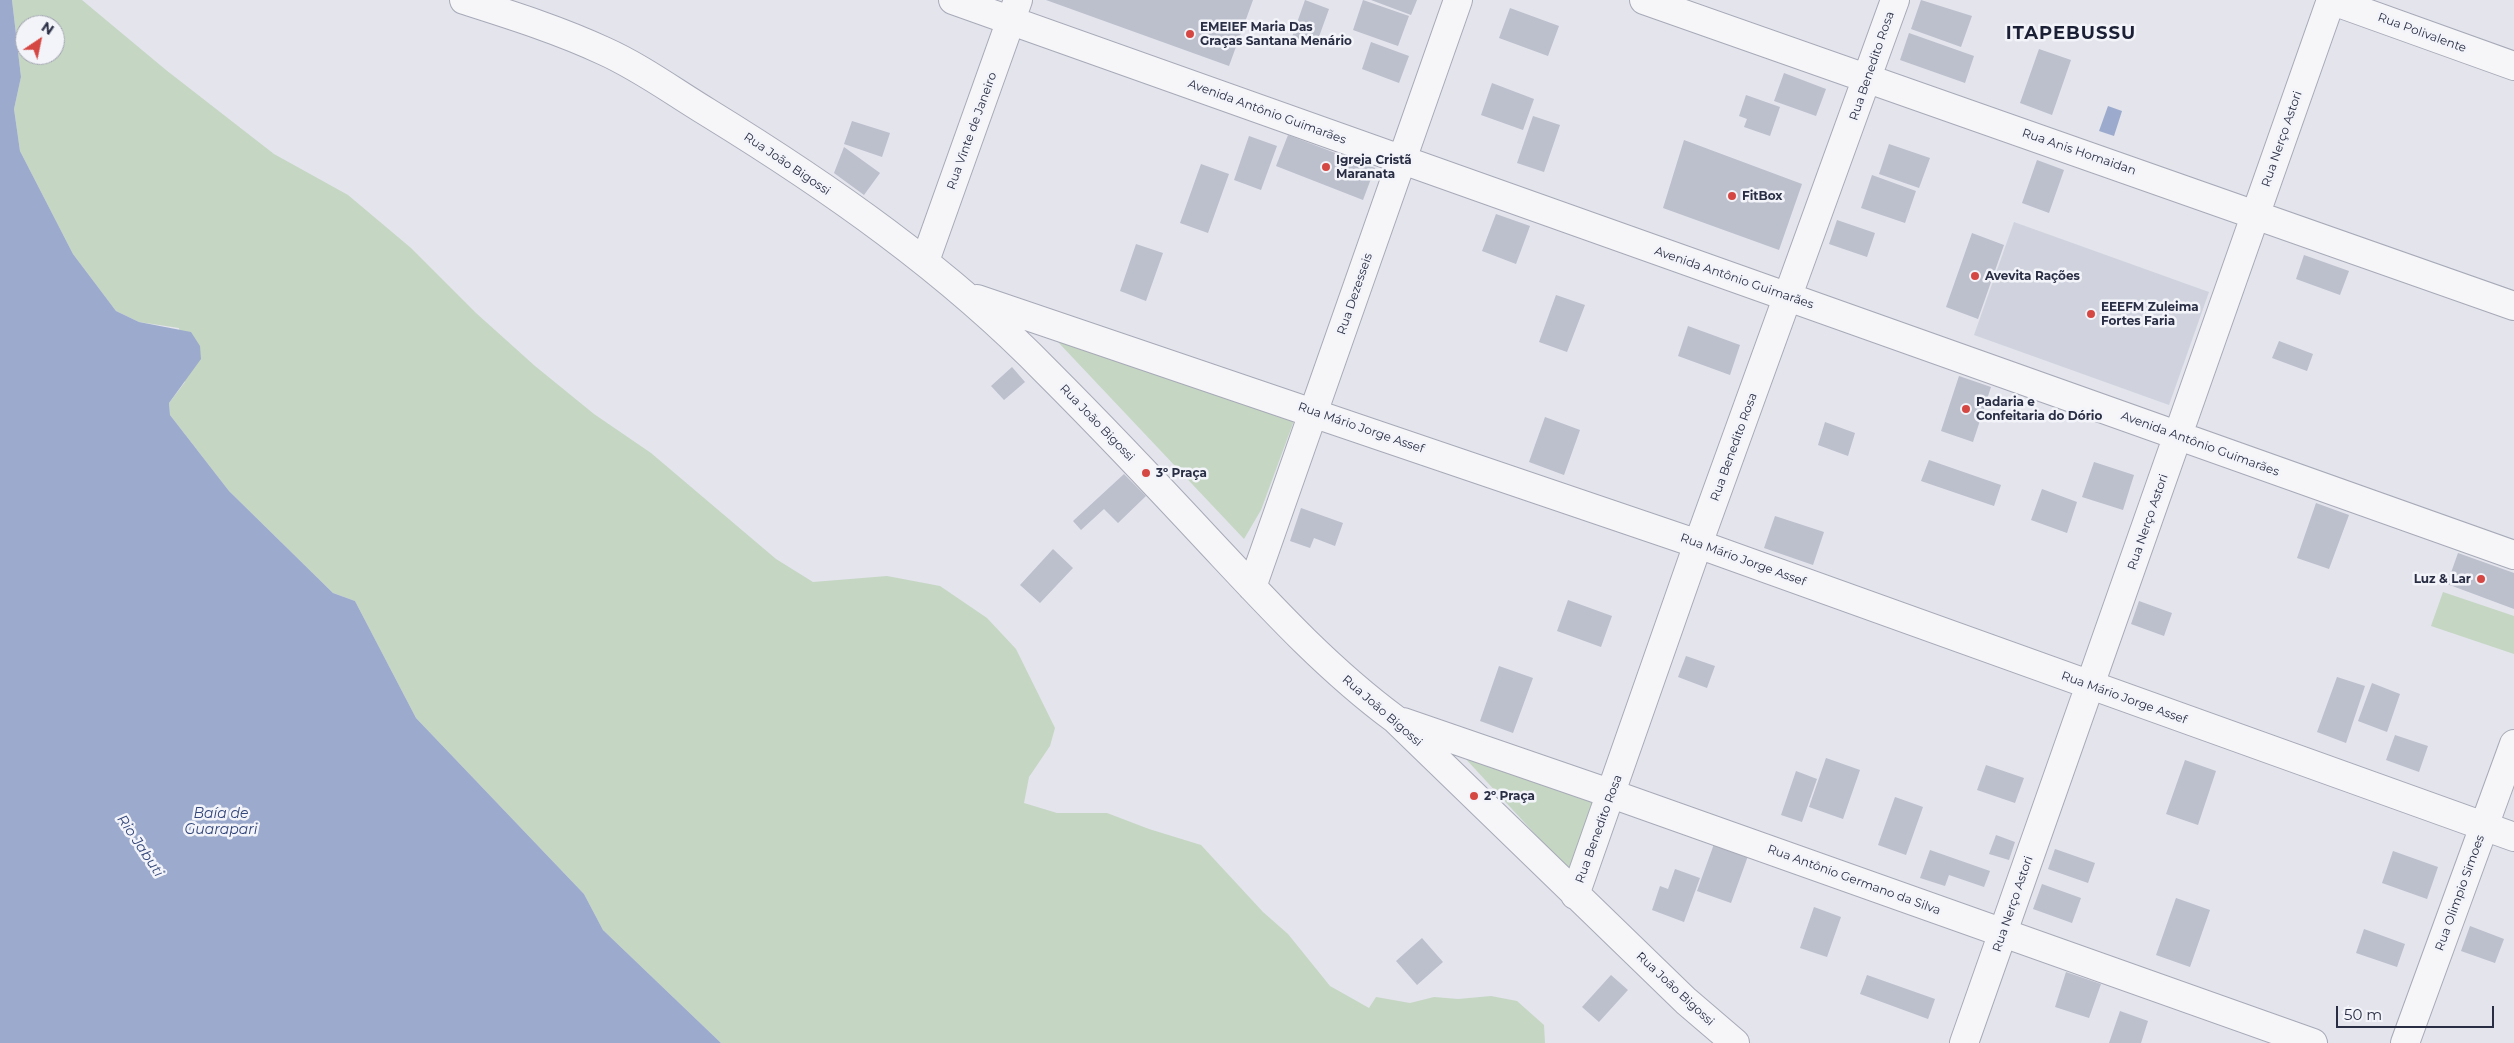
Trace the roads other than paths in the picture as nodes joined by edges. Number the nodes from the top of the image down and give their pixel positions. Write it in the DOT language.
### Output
graph roads {
  1 [pos="464,0"];
  2 [pos="954,0"];
  3 [pos="1458,0"];
  4 [pos="1644,0"];
  5 [pos="1895,0"];
  6 [pos="2331,0"];
  7 [pos="531,10"];
  8 [pos="1015,11"];
  9 [pos="2514,66"];
  10 [pos="1868,78"];
  11 [pos="1402,161"];
  12 [pos="2256,214"];
  13 [pos="926,261"];
  14 [pos="968,296"];
  15 [pos="1789,297"];
  16 [pos="2514,306"];
  17 [pos="1313,412"];
  18 [pos="2178,436"];
  19 [pos="1698,544"];
  20 [pos="2514,556"];
  21 [pos="1252,587"];
  22 [pos="2090,686"];
  23 [pos="1395,719"];
  24 [pos="2514,744"];
  25 [pos="1612,794"];
  26 [pos="2484,827"];
  27 [pos="2514,837"];
  28 [pos="1575,895"];
  29 [pos="2002,934"];
  30 [pos="1735,1043"];
  31 [pos="1964,1043"];
  32 [pos="2313,1043"];
  33 [pos="2405,1043"];
  1 -- 7 [label="street, Rua João Bigossi"];
  2 -- 8 [label="street, Avenida Antônio Guimarães"];
  3 -- 11 [label="street, Rua Dezesseis"];
  4 -- 10 [label="street, Rua Anis Homaidan"];
  5 -- 10 [label="street, Rua Benedito Rosa"];
  6 -- 9 [label="street, Rua Polivalente"];
  6 -- 12 [label="street, Rua Nerço Astori"];
  7 -- 13 [label="street, Rua João Bigossi"];
  8 -- 11 [label="street, Avenida Antônio Guimarães"];
  8 -- 13 [label="street, Rua Vinte de Janeiro"];
  10 -- 12 [label="street, Rua Anis Homaidan"];
  10 -- 15 [label="street, Rua Benedito Rosa"];
  11 -- 15 [label="street, Avenida Antônio Guimarães"];
  11 -- 17 [label="street, Rua Dezesseis"];
  12 -- 16 [label="street, Rua Anis Homaidan"];
  12 -- 18 [label="street, Rua Nerço Astori"];
  13 -- 14 [label="street, Rua João Bigossi"];
  14 -- 17 [label="street, Rua Mário Jorge Assef"];
  14 -- 21 [label="street, Rua João Bigossi"];
  15 -- 18 [label="street, Avenida Antônio Guimarães"];
  15 -- 19 [label="street, Rua Benedito Rosa"];
  17 -- 19 [label="street, Rua Mário Jorge Assef"];
  17 -- 21 [label="street, Rua Dezesseis"];
  18 -- 20 [label="street, Avenida Antônio Guimarães"];
  18 -- 22 [label="street, Rua Nerço Astori"];
  19 -- 22 [label="street, Rua Mário Jorge Assef"];
  19 -- 25 [label="street, Rua Benedito Rosa"];
  21 -- 23 [label="street, Rua João Bigossi"];
  22 -- 26 [label="street, Rua Mário Jorge Assef"];
  22 -- 29 [label="street, Rua Nerço Astori"];
  23 -- 25 [label="street, Rua Antônio Germano da Silva"];
  23 -- 28 [label="street, Rua João Bigossi"];
  24 -- 26 [label="street, Rua Olimpio Simoes"];
  25 -- 28 [label="street, Rua Benedito Rosa"];
  25 -- 29 [label="street, Rua Antônio Germano da Silva"];
  26 -- 27 [label="street, Rua Mário Jorge Assef"];
  26 -- 33 [label="street, Rua Olimpio Simoes"];
  28 -- 30 [label="street, Rua João Bigossi"];
  29 -- 31 [label="street, Rua Nerço Astori"];
  29 -- 32 [label="street, Rua Antônio Germano da Silva"];
}
